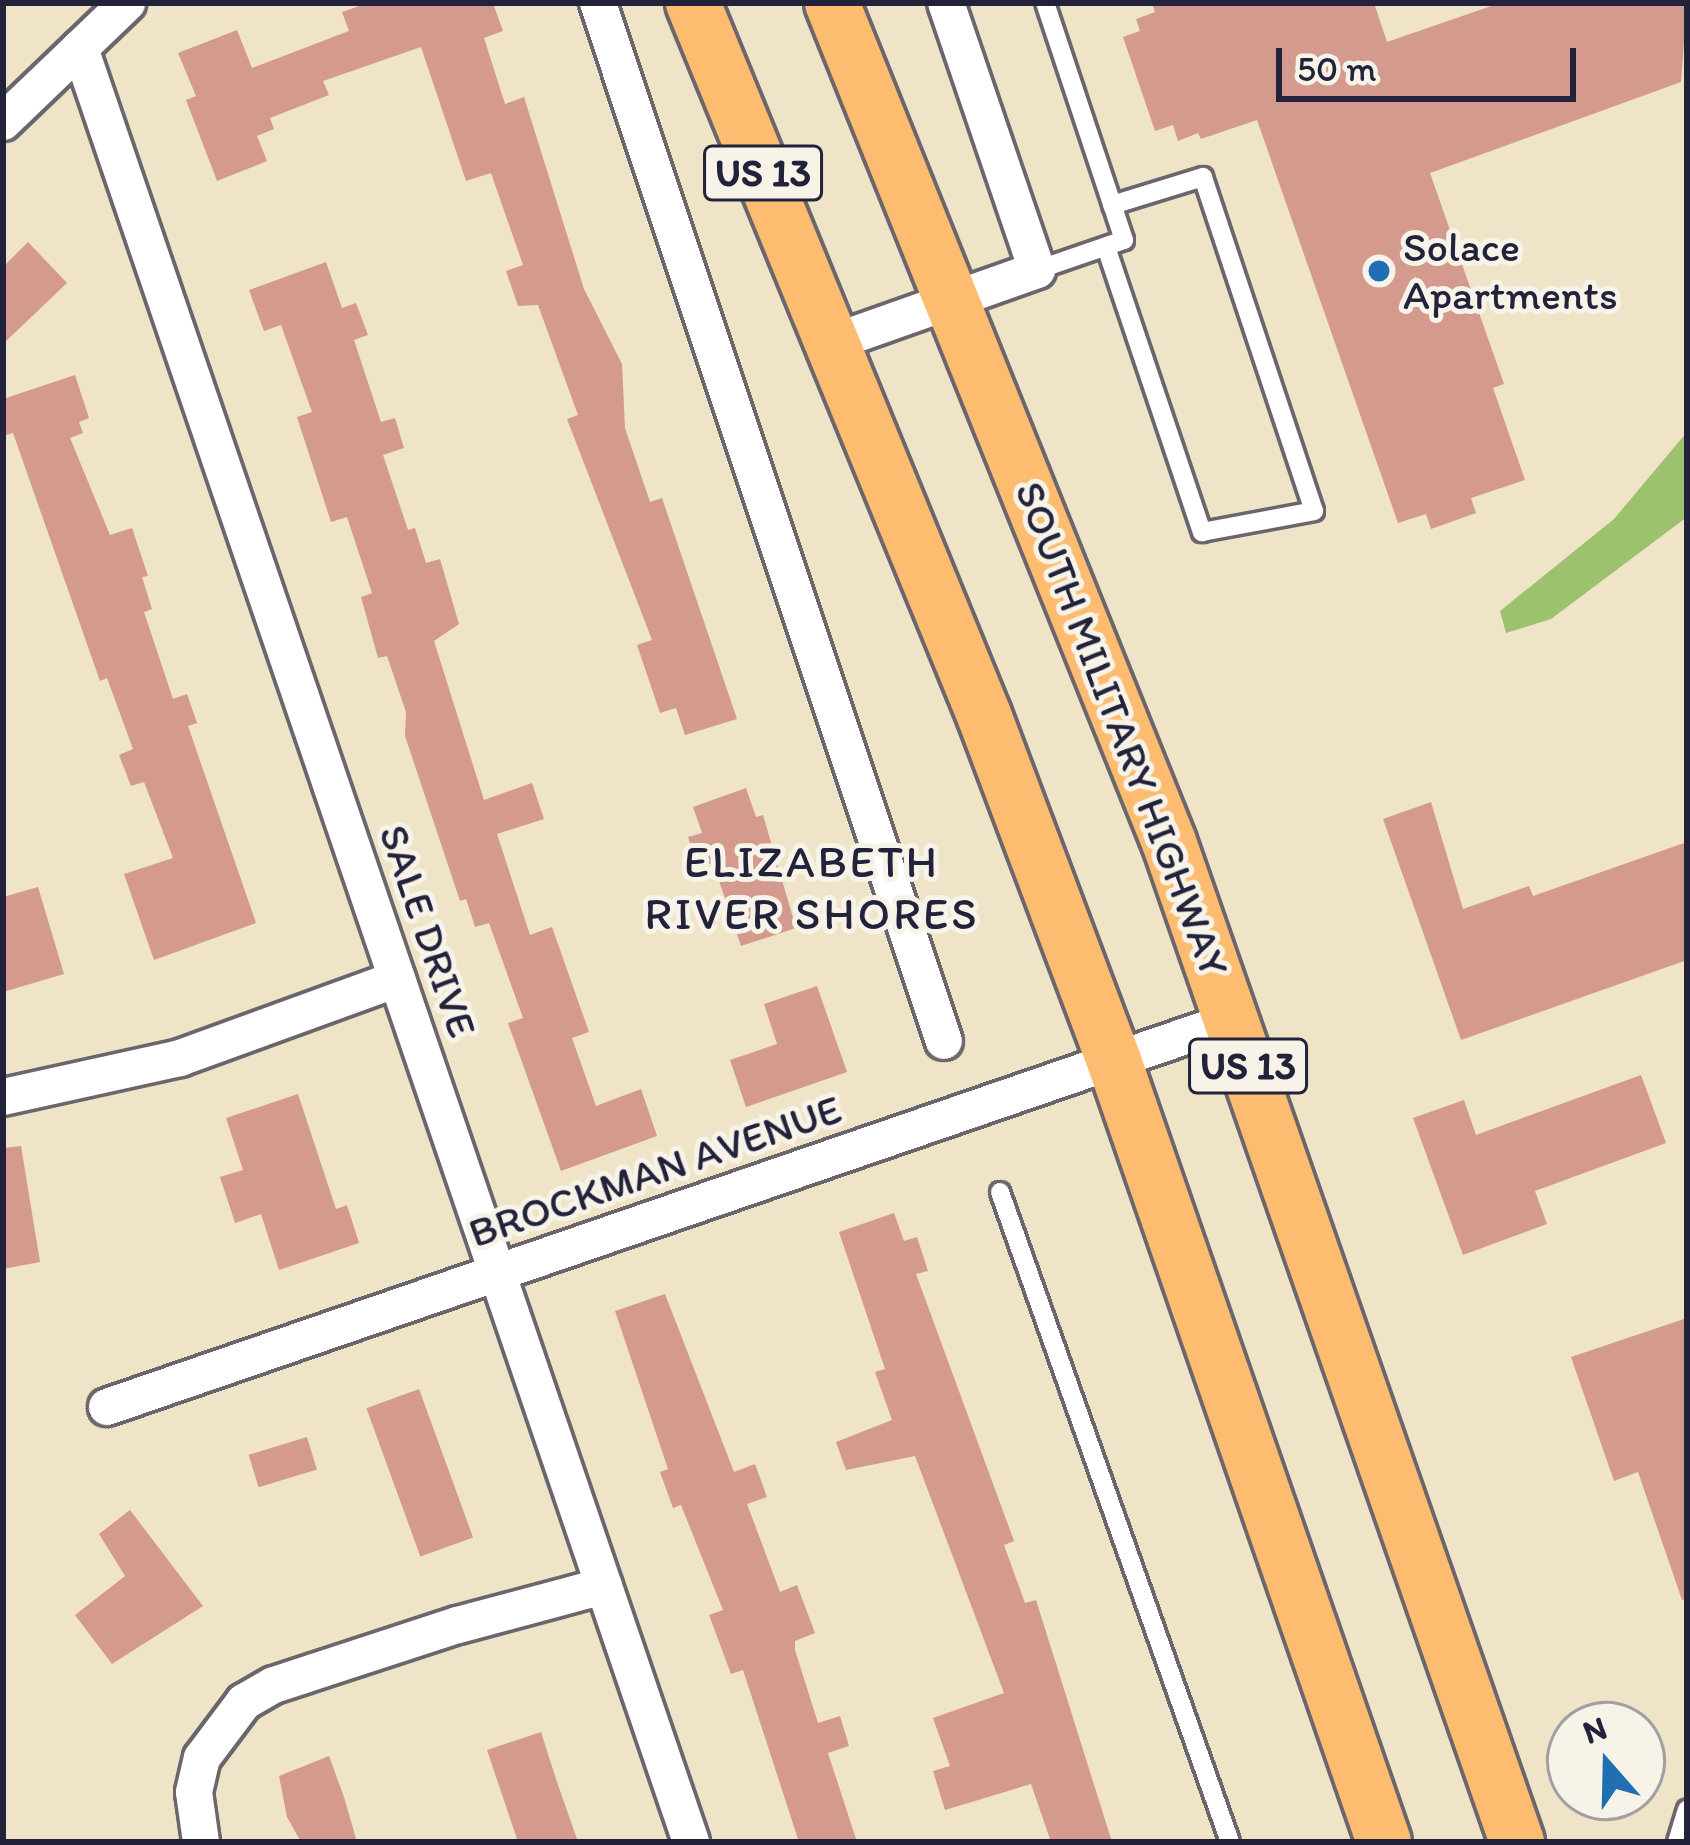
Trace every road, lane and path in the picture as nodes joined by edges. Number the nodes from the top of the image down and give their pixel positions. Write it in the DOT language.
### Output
graph roads {
  1 [pos="127,3"];
  2 [pos="598,3"];
  3 [pos="693,3"];
  4 [pos="832,3"];
  5 [pos="946,3"];
  6 [pos="1045,3"];
  7 [pos="80,48"];
  8 [pos="3,122"];
  9 [pos="1112,205"];
  10 [pos="1106,247"];
  11 [pos="1037,270"];
  12 [pos="953,298"];
  13 [pos="834,342"];
  14 [pos="397,979"];
  15 [pos="1232,1020"];
  16 [pos="944,1041"];
  17 [pos="1114,1061"];
  18 [pos="3,1097"];
  19 [pos="1000,1192"];
  20 [pos="497,1273"];
  21 [pos="107,1408"];
  22 [pos="604,1586"];
  23 [pos="1687,1809"];
  24 [pos="201,1842"];
  25 [pos="691,1842"];
  26 [pos="1230,1842"];
  27 [pos="1384,1842"];
  28 [pos="1517,1842"];
  29 [pos="1677,1842"];
  1 -- 7 [label="street"];
  2 -- 16 [label="street"];
  3 -- 13 [label="main road, US 13"];
  4 -- 12 [label="main road, SOUTH MILITARY HIGHWAY / US 13"];
  5 -- 11 [label="street"];
  6 -- 9 [label="lane"];
  7 -- 8 [label="street"];
  7 -- 14 [label="street, SALE DRIVE"];
  9 -- 10 [label="lane"];
  9 -- 10 [label="lane"];
  10 -- 11 [label="lane"];
  11 -- 12 [label="street"];
  12 -- 13 [label="street"];
  12 -- 15 [label="main road, SOUTH MILITARY HIGHWAY / US 13"];
  13 -- 17 [label="main road, US 13"];
  14 -- 18 [label="street"];
  14 -- 20 [label="street, SALE DRIVE"];
  15 -- 17 [label="street, BROCKMAN AVENUE"];
  15 -- 28 [label="main road, SOUTH MILITARY HIGHWAY / US 13"];
  17 -- 20 [label="street, BROCKMAN AVENUE"];
  17 -- 27 [label="main road, US 13"];
  19 -- 26 [label="lane"];
  20 -- 21 [label="street, BROCKMAN AVENUE"];
  20 -- 22 [label="street, SALE DRIVE"];
  22 -- 24 [label="street"];
  22 -- 25 [label="street, SALE DRIVE"];
  23 -- 29 [label="lane"];
}
